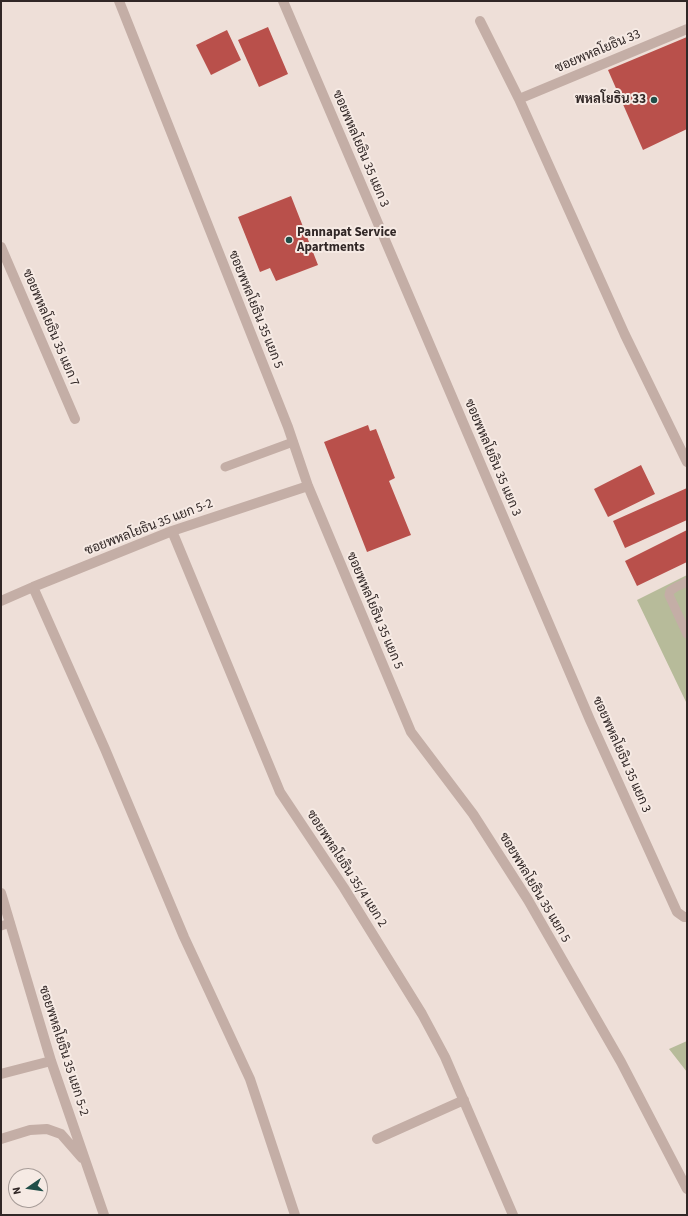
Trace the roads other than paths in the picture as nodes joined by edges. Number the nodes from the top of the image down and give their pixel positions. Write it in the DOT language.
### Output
graph roads {
  1 [pos="119,1"];
  2 [pos="283,1"];
  3 [pos="480,21"];
  4 [pos="687,29"];
  5 [pos="519,99"];
  6 [pos="1,247"];
  7 [pos="75,419"];
  8 [pos="293,442"];
  9 [pos="687,462"];
  10 [pos="225,468"];
  11 [pos="308,486"];
  12 [pos="172,531"];
  13 [pos="687,582"];
  14 [pos="33,587"];
  15 [pos="1,601"];
  16 [pos="687,634"];
  17 [pos="1,893"];
  18 [pos="687,917"];
  19 [pos="6,925"];
  20 [pos="51,1060"];
  21 [pos="1,1074"];
  22 [pos="464,1100"];
  23 [pos="1,1139"];
  24 [pos="377,1139"];
  25 [pos="86,1163"];
  26 [pos="687,1189"];
  27 [pos="104,1215"];
  28 [pos="295,1215"];
  29 [pos="513,1215"];
  1 -- 8 [label="street, ซอยพหลโยธิน 35 แยก 5"];
  2 -- 18 [label="street, ซอยพหลโยธิน 35 แยก 3"];
  3 -- 5 [label="street"];
  4 -- 5 [label="street, ซอยพหลโยธิน 33"];
  5 -- 9 [label="street"];
  6 -- 7 [label="street, ซอยพหลโยธิน 35 แยก 7"];
  8 -- 10 [label="lane"];
  8 -- 11 [label="street, ซอยพหลโยธิน 35 แยก 5"];
  11 -- 12 [label="street, ซอยพหลโยธิน 35 แยก 5-2"];
  11 -- 26 [label="street, ซอยพหลโยธิน 35 แยก 5"];
  12 -- 14 [label="street, ซอยพหลโยธิน 35 แยก 5-2"];
  12 -- 22 [label="street, ซอยพหลโยธิน 35/4 แยก 2"];
  13 -- 16 [label="lane"];
  14 -- 15 [label="street, ซอยพหลโยธิน 35 แยก 5-2"];
  14 -- 28 [label="street"];
  17 -- 19 [label="street, ซอยพหลโยธิน 35 แยก 5-2"];
  19 -- 20 [label="street, ซอยพหลโยธิน 35 แยก 5-2"];
  20 -- 21 [label="street"];
  20 -- 25 [label="street, ซอยพหลโยธิน 35 แยก 5-2"];
  22 -- 24 [label="street"];
  22 -- 29 [label="street, ซอยพหลโยธิน 35/4 แยก 2"];
  23 -- 25 [label="street"];
  25 -- 27 [label="street, ซอยพหลโยธิน 35 แยก 5-2"];
}
